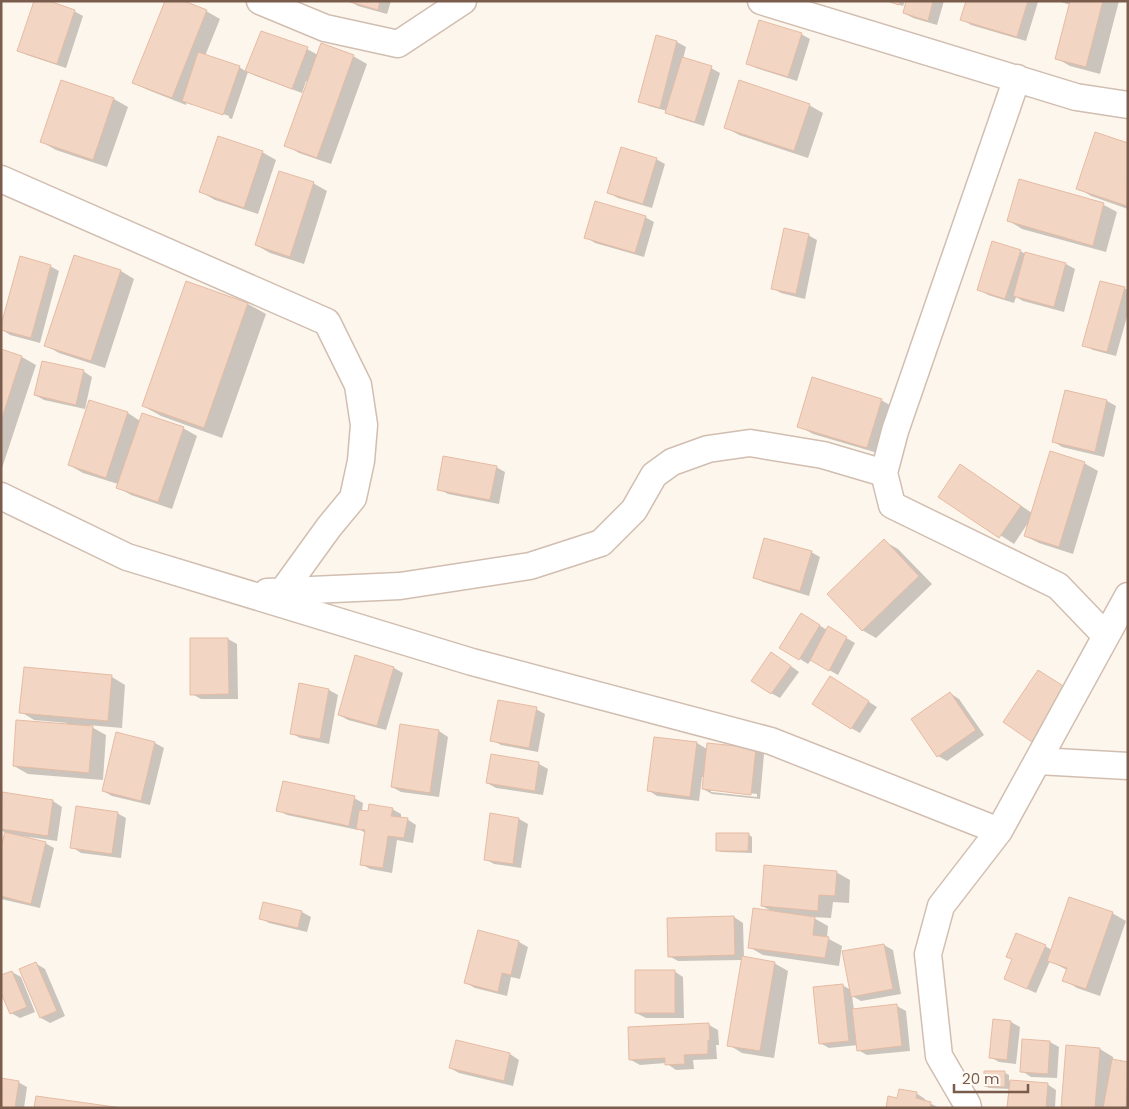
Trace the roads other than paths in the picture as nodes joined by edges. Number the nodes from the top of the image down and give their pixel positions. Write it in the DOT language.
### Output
graph roads {
  1 [pos="260,1"];
  2 [pos="760,1"];
  3 [pos="460,2"];
  4 [pos="1017,78"];
  5 [pos="1128,105"];
  6 [pos="1,179"];
  7 [pos="884,472"];
  8 [pos="1,496"];
  9 [pos="282,592"];
  10 [pos="247,593"];
  11 [pos="1128,596"];
  12 [pos="1106,636"];
  13 [pos="1038,761"];
  14 [pos="1128,766"];
  15 [pos="999,831"];
  16 [pos="968,1108"];
  1 -- 3 [label="street"];
  2 -- 4 [label="street"];
  4 -- 5 [label="street"];
  4 -- 7 [label="street"];
  6 -- 9 [label="street"];
  7 -- 9 [label="street"];
  7 -- 12 [label="street"];
  8 -- 10 [label="street"];
  9 -- 10 [label="street"];
  10 -- 15 [label="street"];
  11 -- 12 [label="street"];
  12 -- 13 [label="street"];
  13 -- 14 [label="street"];
  13 -- 15 [label="street"];
  15 -- 16 [label="street"];
}
